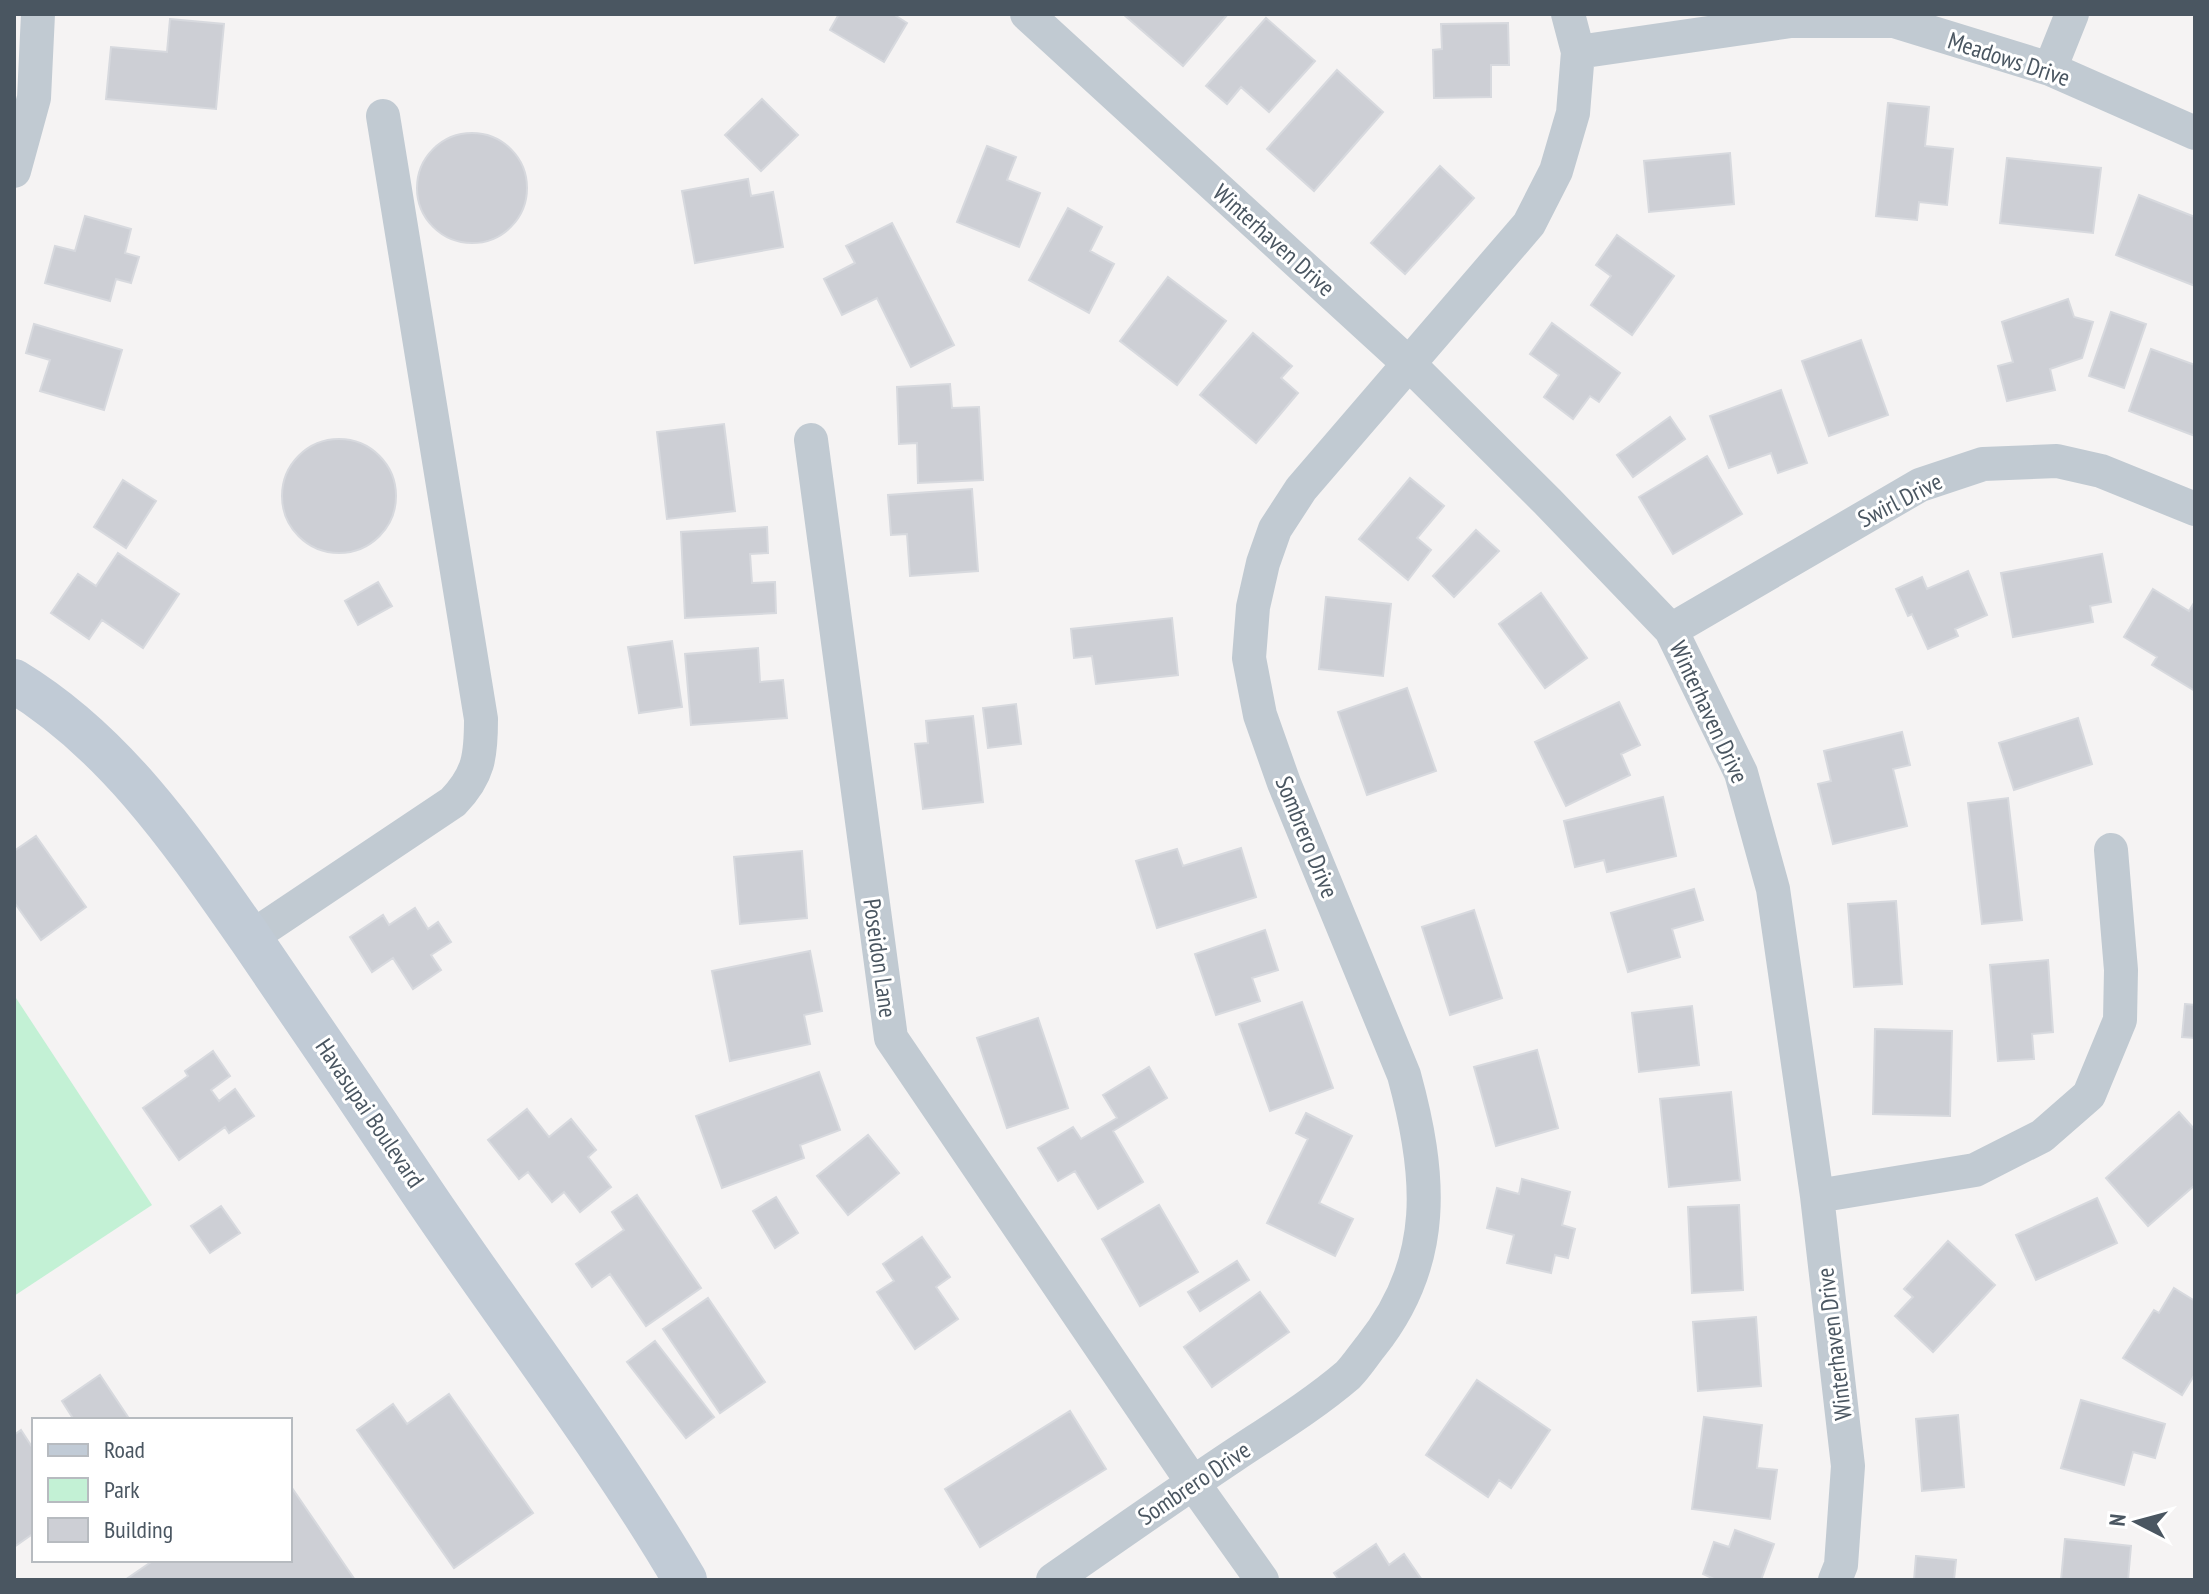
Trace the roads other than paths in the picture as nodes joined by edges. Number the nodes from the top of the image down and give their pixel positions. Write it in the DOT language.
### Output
graph roads {
  1 [pos="38,14"];
  2 [pos="1027,14"];
  3 [pos="1568,14"];
  4 [pos="2072,14"];
  5 [pos="1578,52"];
  6 [pos="2050,69"];
  7 [pos="383,116"];
  8 [pos="2195,133"];
  9 [pos="14,171"];
  10 [pos="1408,363"];
  11 [pos="811,440"];
  12 [pos="2195,509"];
  13 [pos="1671,630"];
  14 [pos="14,681"];
  15 [pos="2111,850"];
  16 [pos="250,938"];
  17 [pos="1817,1196"];
  18 [pos="1193,1483"];
  19 [pos="685,1580"];
  20 [pos="1053,1580"];
  21 [pos="1262,1580"];
  22 [pos="1835,1580"];
  1 -- 9 [label="street"];
  2 -- 10 [label="street, Winterhaven Drive"];
  3 -- 5 [label="street, Sombrero Drive"];
  4 -- 6 [label="street"];
  5 -- 6 [label="street, Meadows Drive"];
  5 -- 10 [label="street, Sombrero Drive"];
  6 -- 8 [label="street, Meadows Drive"];
  7 -- 16 [label="street"];
  10 -- 13 [label="street, Winterhaven Drive"];
  10 -- 18 [label="street, Sombrero Drive"];
  11 -- 18 [label="street, Poseidon Lane"];
  12 -- 13 [label="street, Swirl Drive"];
  13 -- 17 [label="street, Winterhaven Drive"];
  14 -- 16 [label="street, Havasupai Boulevard"];
  15 -- 17 [label="street"];
  16 -- 19 [label="street, Havasupai Boulevard"];
  17 -- 22 [label="street, Winterhaven Drive"];
  18 -- 20 [label="street, Sombrero Drive"];
  18 -- 21 [label="street, Poseidon Lane"];
}
